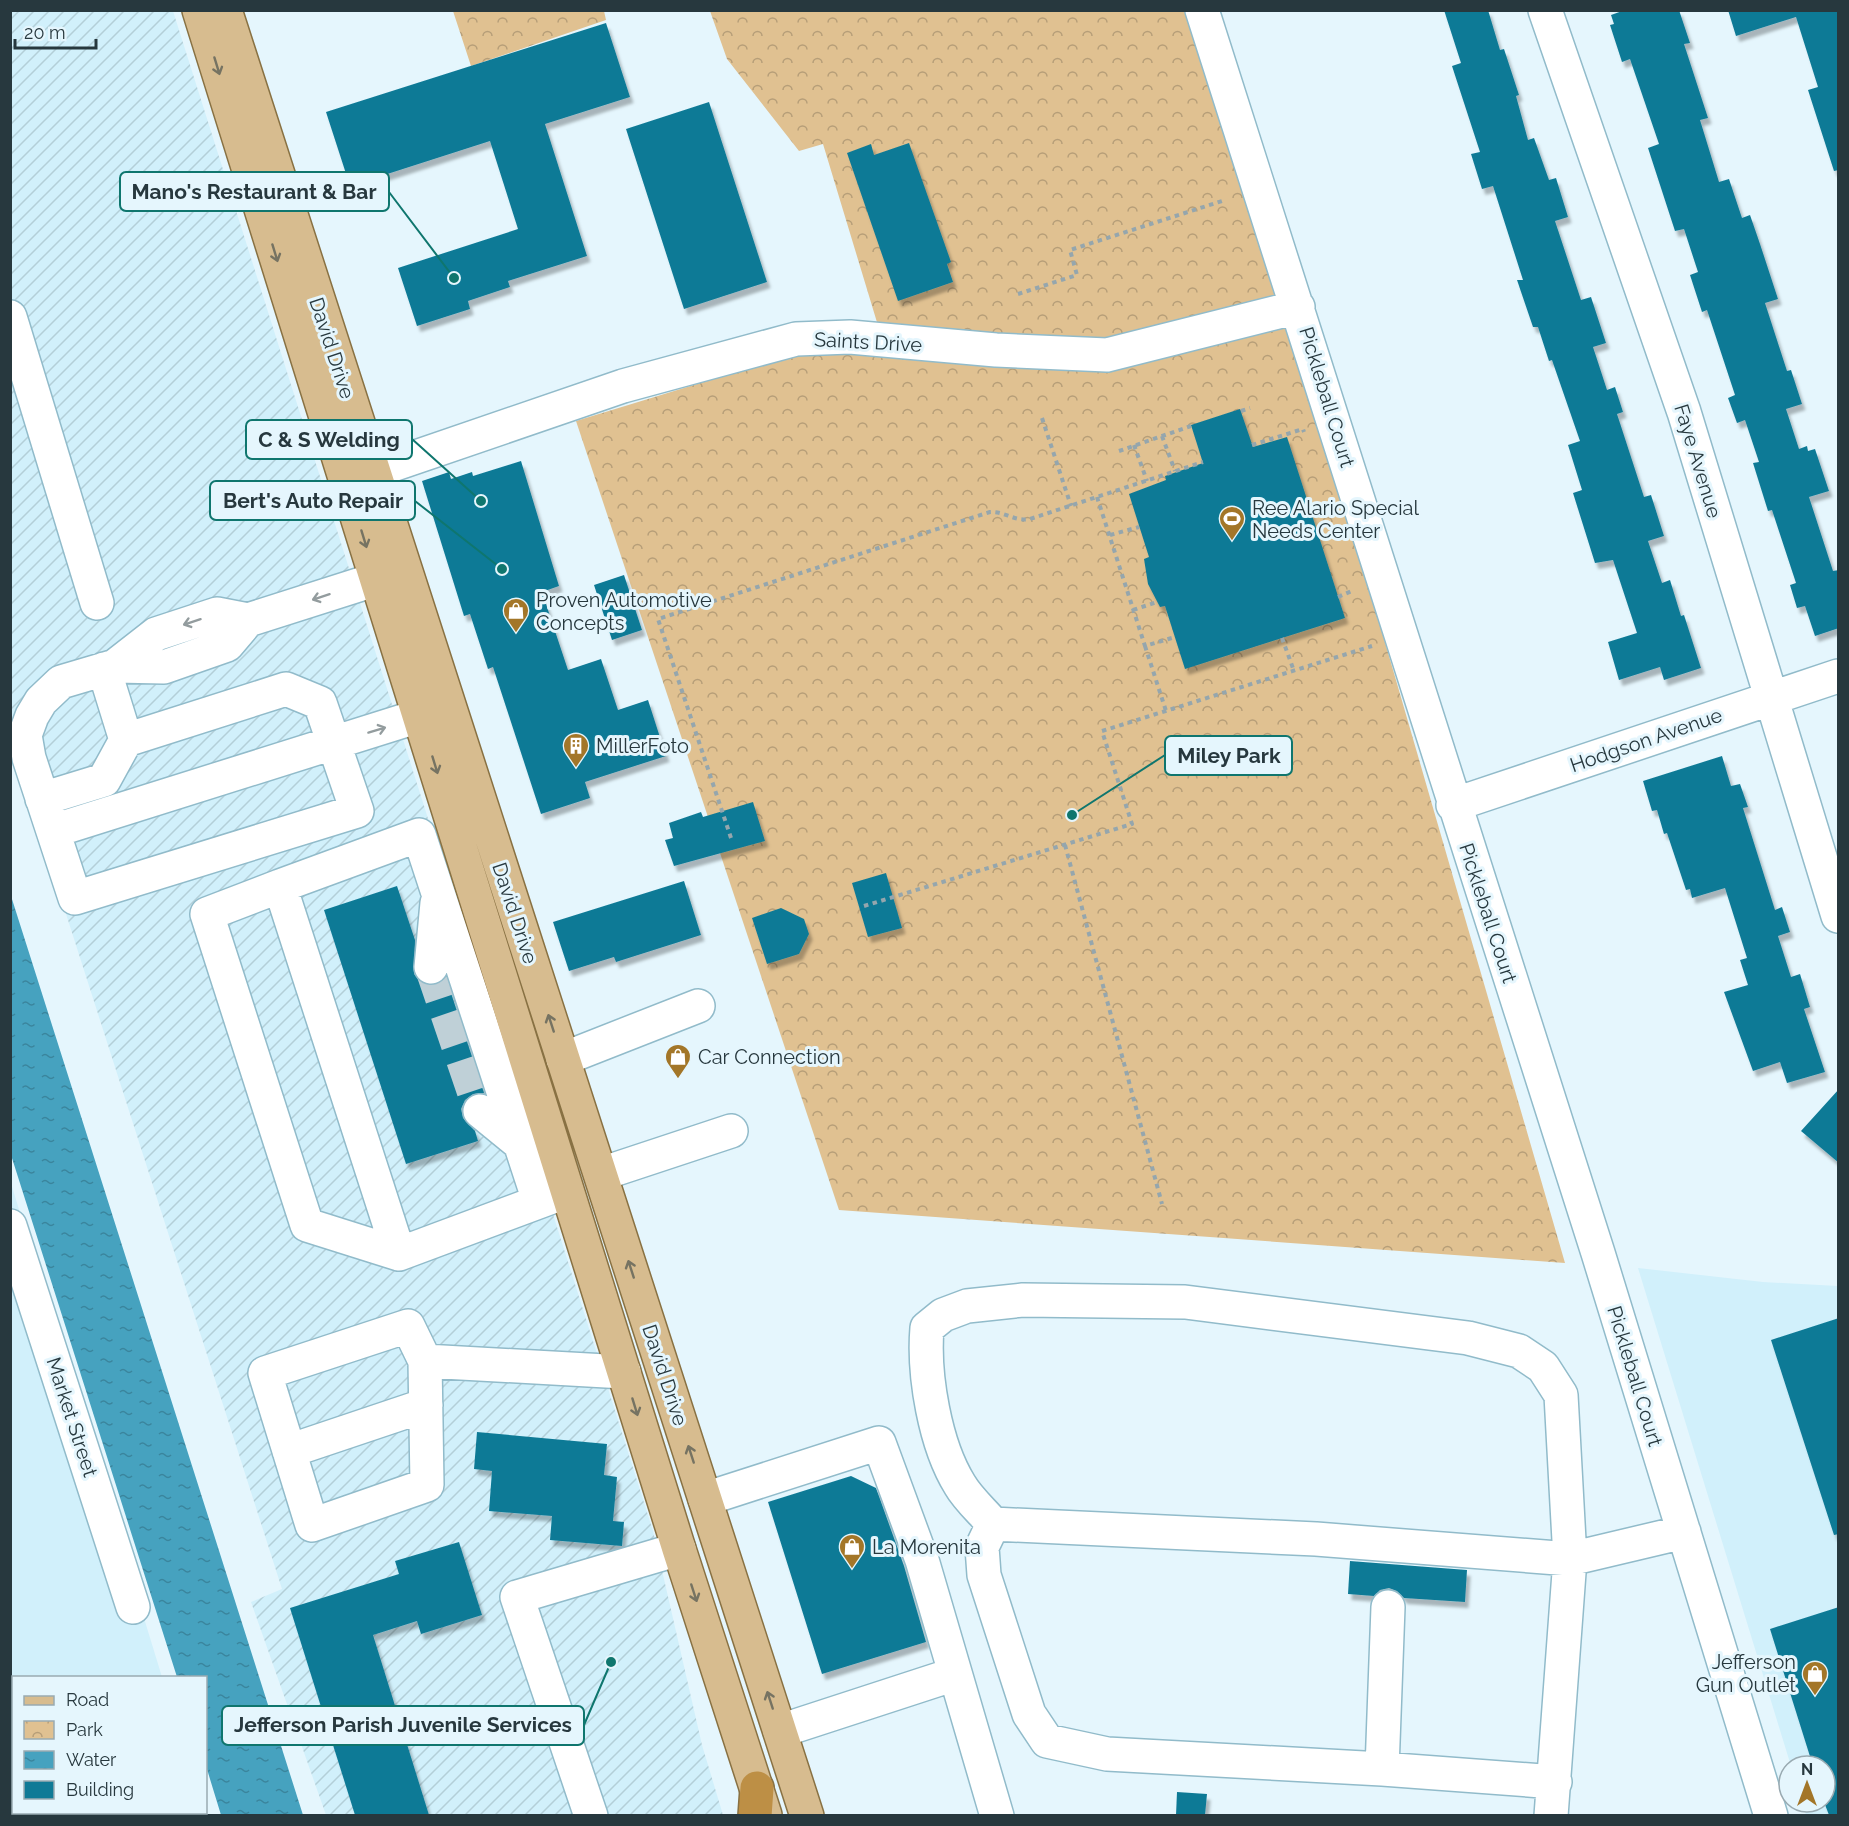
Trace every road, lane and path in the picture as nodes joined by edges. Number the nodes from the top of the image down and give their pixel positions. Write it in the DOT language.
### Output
graph roads {
  1 [pos="199,10"];
  2 [pos="225,10"];
  3 [pos="1202,10"];
  4 [pos="1545,10"];
  5 [pos="1222,201"];
  6 [pos="1018,294"];
  7 [pos="1298,307"];
  8 [pos="10,318"];
  9 [pos="1250,408"];
  10 [pos="1241,411"];
  11 [pos="1042,418"];
  12 [pos="1191,426"];
  13 [pos="1162,436"];
  14 [pos="1307,440"];
  15 [pos="1134,445"];
  16 [pos="1252,445"];
  17 [pos="1119,451"];
  18 [pos="1203,462"];
  19 [pos="1175,471"];
  20 [pos="360,480"];
  21 [pos="1147,481"];
  22 [pos="1097,497"];
  23 [pos="1071,506"];
  24 [pos="1139,527"];
  25 [pos="1110,535"];
  26 [pos="376,579"];
  27 [pos="1351,580"];
  28 [pos="1338,597"];
  29 [pos="1157,602"];
  30 [pos="97,603"];
  31 [pos="1134,610"];
  32 [pos="1175,637"];
  33 [pos="1281,638"];
  34 [pos="1145,646"];
  35 [pos="1372,646"];
  36 [pos="109,667"];
  37 [pos="1294,671"];
  38 [pos="1839,676"];
  39 [pos="1770,698"];
  40 [pos="1166,711"];
  41 [pos="419,716"];
  42 [pos="126,740"];
  43 [pos="334,743"];
  44 [pos="42,799"];
  45 [pos="1453,805"];
  46 [pos="452,821"];
  47 [pos="53,831"];
  48 [pos="419,835"];
  49 [pos="730,838"];
  50 [pos="1065,845"];
  51 [pos="280,886"];
  52 [pos="438,892"];
  53 [pos="864,906"];
  54 [pos="1839,916"];
  55 [pos="431,967"];
  56 [pos="698,1006"];
  57 [pos="563,1059"];
  58 [pos="480,1111"];
  59 [pos="730,1131"];
  60 [pos="523,1146"];
  61 [pos="600,1174"];
  62 [pos="554,1196"];
  63 [pos="1162,1204"];
  64 [pos="12,1234"];
  65 [pos="399,1254"];
  66 [pos="425,1361"];
  67 [pos="624,1372"];
  68 [pos="426,1405"];
  69 [pos="289,1451"];
  70 [pos="705,1499"];
  71 [pos="993,1524"];
  72 [pos="1684,1532"];
  73 [pos="679,1549"];
  74 [pos="1570,1559"];
  75 [pos="133,1607"];
  76 [pos="1388,1607"];
  77 [pos="955,1674"];
  78 [pos="780,1731"];
  79 [pos="1382,1769"];
  80 [pos="1555,1782"];
  81 [pos="759,1806"];
  82 [pos="591,1815"];
  83 [pos="807,1815"];
  84 [pos="997,1815"];
  85 [pos="1551,1815"];
  86 [pos="1772,1815"];
  1 -- 20 [label="main road, David Drive, one-way"];
  2 -- 20 [label="main road, David Drive"];
  3 -- 7 [label="street, Pickleball Court"];
  4 -- 39 [label="street, Faye Avenue"];
  5 -- 6 [label="path"];
  7 -- 20 [label="street, Saints Drive"];
  7 -- 45 [label="street, Pickleball Court"];
  8 -- 30 [label="street"];
  9 -- 10 [label="path"];
  11 -- 23 [label="path"];
  12 -- 13 [label="path"];
  13 -- 15 [label="path"];
  13 -- 19 [label="path"];
  14 -- 16 [label="path"];
  15 -- 17 [label="path"];
  15 -- 21 [label="path"];
  18 -- 19 [label="path"];
  19 -- 21 [label="path"];
  20 -- 26 [label="main road, David Drive, one-way"];
  57 -- 20 [label="main road, David Drive, one-way"];
  21 -- 22 [label="path"];
  22 -- 23 [label="path"];
  22 -- 25 [label="path"];
  23 -- 49 [label="path"];
  24 -- 25 [label="path"];
  25 -- 31 [label="path"];
  26 -- 36 [label="street, one-way"];
  26 -- 41 [label="main road, David Drive"];
  27 -- 28 [label="path"];
  29 -- 31 [label="path"];
  31 -- 34 [label="path"];
  32 -- 34 [label="path"];
  33 -- 37 [label="path"];
  34 -- 40 [label="path"];
  35 -- 37 [label="path"];
  36 -- 42 [label="street"];
  36 -- 44 [label="street"];
  37 -- 40 [label="path"];
  38 -- 39 [label="street, Hodgson Avenue"];
  39 -- 45 [label="street, Hodgson Avenue"];
  39 -- 54 [label="street, Faye Avenue"];
  40 -- 50 [label="path"];
  43 -- 41 [label="street, one-way"];
  41 -- 46 [label="main road, David Drive, one-way"];
  42 -- 43 [label="street"];
  42 -- 44 [label="street"];
  43 -- 47 [label="street"];
  43 -- 47 [label="street"];
  44 -- 47 [label="street"];
  45 -- 72 [label="street, Pickleball Court"];
  46 -- 48 [label="street"];
  46 -- 62 [label="main road, David Drive"];
  48 -- 51 [label="street"];
  48 -- 52 [label="street"];
  50 -- 53 [label="path"];
  50 -- 63 [label="path"];
  51 -- 65 [label="street"];
  51 -- 65 [label="street"];
  52 -- 55 [label="street"];
  52 -- 60 [label="street"];
  56 -- 57 [label="street"];
  57 -- 61 [label="main road, David Drive"];
  58 -- 60 [label="street"];
  59 -- 61 [label="street"];
  60 -- 62 [label="street"];
  70 -- 61 [label="main road, David Drive, one-way"];
  62 -- 65 [label="street"];
  62 -- 67 [label="main road, David Drive"];
  64 -- 75 [label="street, Market Street"];
  66 -- 67 [label="street"];
  66 -- 68 [label="street"];
  66 -- 69 [label="street"];
  67 -- 73 [label="main road, David Drive, one-way"];
  68 -- 69 [label="street"];
  68 -- 69 [label="street"];
  70 -- 77 [label="street"];
  78 -- 70 [label="main road, David Drive, one-way"];
  71 -- 74 [label="street"];
  71 -- 74 [label="street"];
  71 -- 79 [label="street"];
  72 -- 74 [label="street"];
  72 -- 86 [label="street, Pickleball Court"];
  73 -- 81 [label="main road, David Drive, one-way"];
  73 -- 82 [label="street"];
  74 -- 80 [label="street"];
  76 -- 79 [label="street"];
  77 -- 78 [label="street"];
  77 -- 84 [label="street"];
  78 -- 83 [label="main road, David Drive"];
  79 -- 80 [label="street"];
  80 -- 85 [label="street"];
}
